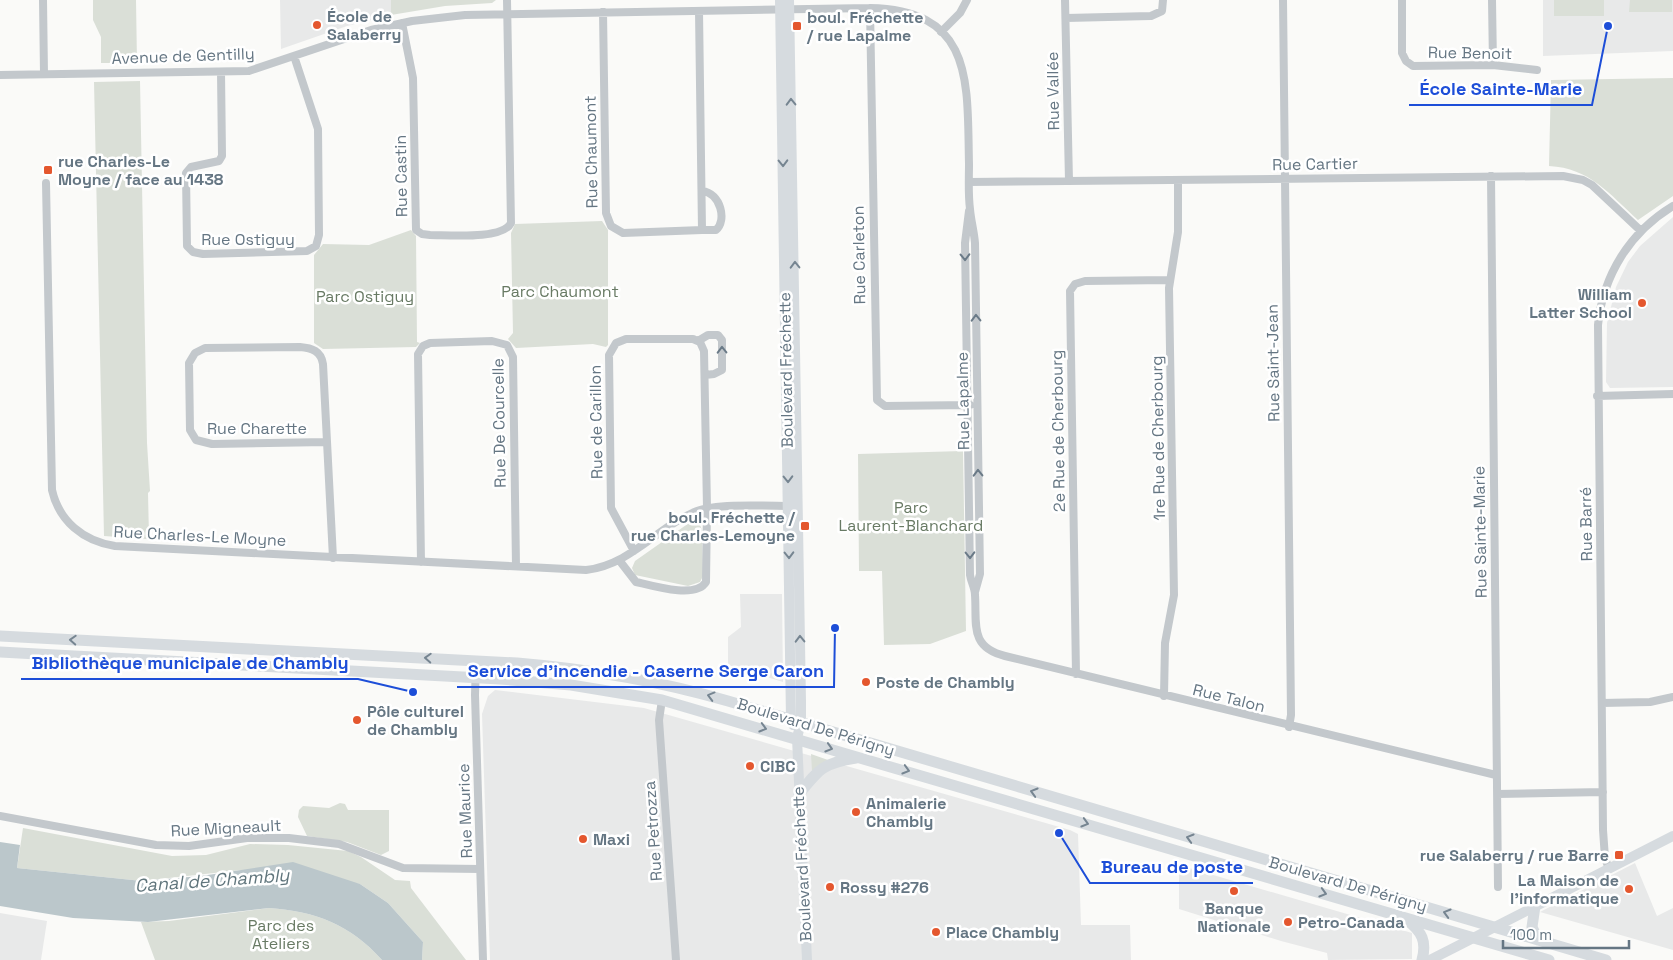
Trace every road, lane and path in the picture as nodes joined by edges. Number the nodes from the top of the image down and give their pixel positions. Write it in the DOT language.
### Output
graph roads {
  1 [pos="43,0"];
  2 [pos="507,0"];
  3 [pos="966,0"];
  4 [pos="1065,0"];
  5 [pos="1163,0"];
  6 [pos="1282,0"];
  7 [pos="1402,0"];
  8 [pos="1492,0"];
  9 [pos="785,5"];
  10 [pos="870,8"];
  11 [pos="699,11"];
  12 [pos="603,12"];
  13 [pos="507,13"];
  14 [pos="1066,18"];
  15 [pos="402,23"];
  16 [pos="941,32"];
  17 [pos="294,56"];
  18 [pos="1493,65"];
  19 [pos="1537,70"];
  20 [pos="221,72"];
  21 [pos="44,74"];
  22 [pos="0,75"];
  23 [pos="1491,176"];
  24 [pos="1285,179"];
  25 [pos="1178,180"];
  26 [pos="1069,181"];
  27 [pos="969,182"];
  28 [pos="46,183"];
  29 [pos="702,191"];
  30 [pos="1673,206"];
  31 [pos="970,209"];
  32 [pos="702,230"];
  33 [pos="1641,231"];
  34 [pos="1169,280"];
  35 [pos="698,341"];
  36 [pos="705,375"];
  37 [pos="1673,394"];
  38 [pos="1597,396"];
  39 [pos="967,405"];
  40 [pos="977,405"];
  41 [pos="326,442"];
  42 [pos="793,506"];
  43 [pos="708,508"];
  44 [pos="634,551"];
  45 [pos="333,558"];
  46 [pos="619,560"];
  47 [pos="421,562"];
  48 [pos="516,566"];
  49 [pos="975,592"];
  50 [pos="976,622"];
  51 [pos="0,636"];
  52 [pos="0,652"];
  53 [pos="476,661"];
  54 [pos="1076,674"];
  55 [pos="475,677"];
  56 [pos="1164,696"];
  57 [pos="1673,697"];
  58 [pos="662,700"];
  59 [pos="1602,703"];
  60 [pos="796,721"];
  61 [pos="1290,726"];
  62 [pos="797,738"];
  63 [pos="860,757"];
  64 [pos="1496,775"];
  65 [pos="1603,792"];
  66 [pos="799,794"];
  67 [pos="1497,794"];
  68 [pos="0,816"];
  69 [pos="1673,836"];
  70 [pos="480,869"];
  71 [pos="1609,869"];
  72 [pos="1498,887"];
  73 [pos="1534,906"];
  74 [pos="1404,917"];
  75 [pos="1494,927"];
  76 [pos="1474,938"];
  77 [pos="1538,940"];
  78 [pos="483,960"];
  79 [pos="676,960"];
  80 [pos="807,960"];
  81 [pos="1422,960"];
  82 [pos="1430,960"];
  83 [pos="1548,960"];
  84 [pos="1606,960"];
  1 -- 21 [label="street"];
  2 -- 13 [label="street"];
  3 -- 16 [label="street"];
  4 -- 14 [label="street, Rue Vallée"];
  5 -- 14 [label="street"];
  6 -- 24 [label="street, Rue Saint-Jean"];
  7 -- 18 [label="street, Rue Benoit"];
  8 -- 18 [label="street"];
  9 -- 10 [label="street, Rue Lapalme"];
  9 -- 11 [label="street, Avenue de Gentilly"];
  9 -- 42 [label="main road, Boulevard Fréchette"];
  10 -- 16 [label="street, Rue Lapalme"];
  10 -- 39 [label="street, Rue Carleton"];
  11 -- 12 [label="street, Avenue de Gentilly"];
  11 -- 29 [label="street"];
  12 -- 13 [label="street, Avenue de Gentilly"];
  12 -- 32 [label="street, Rue Chaumont"];
  13 -- 15 [label="street, Avenue de Gentilly"];
  13 -- 15 [label="street, Rue Castin"];
  14 -- 26 [label="street, Rue Vallée"];
  15 -- 17 [label="street, Avenue de Gentilly"];
  16 -- 27 [label="street, Rue Lapalme"];
  17 -- 20 [label="street, Avenue de Gentilly"];
  17 -- 20 [label="street, Rue Ostiguy"];
  18 -- 19 [label="street, Rue Benoit"];
  20 -- 21 [label="street, Avenue de Gentilly"];
  21 -- 22 [label="street, Avenue de Gentilly"];
  23 -- 24 [label="street, Rue Cartier"];
  23 -- 33 [label="street, Rue Cartier"];
  23 -- 64 [label="street, Rue Sainte-Marie"];
  24 -- 25 [label="street, Rue Cartier"];
  24 -- 61 [label="street, Rue Saint-Jean"];
  25 -- 26 [label="street, Rue Cartier"];
  25 -- 34 [label="street, 1re Rue de Cherbourg"];
  26 -- 27 [label="street, Rue Cartier"];
  27 -- 31 [label="street, Rue Lapalme"];
  28 -- 45 [label="street, Rue Charles-Le Moyne"];
  29 -- 32 [label="street"];
  29 -- 32 [label="street, Rue Chaumont"];
  30 -- 33 [label="street, Rue Barré"];
  31 -- 39 [label="street, Rue Lapalme, one-way"];
  40 -- 31 [label="street, Rue Lapalme, one-way"];
  33 -- 38 [label="street, Rue Barré"];
  34 -- 54 [label="street, 2e Rue de Cherbourg"];
  34 -- 56 [label="street, 1re Rue de Cherbourg"];
  35 -- 36 [label="street"];
  36 -- 35 [label="street, Rue de Carillon, one-way"];
  35 -- 44 [label="street, Rue de Carillon"];
  36 -- 43 [label="street"];
  37 -- 38 [label="street"];
  38 -- 59 [label="street, Rue Barré"];
  39 -- 40 [label="street, Rue Carleton"];
  39 -- 49 [label="street, Rue Lapalme, one-way"];
  49 -- 40 [label="street, Rue Lapalme, one-way"];
  41 -- 41 [label="street, Rue Charette"];
  41 -- 45 [label="street, Rue Charette"];
  42 -- 43 [label="street, Rue Charles-Le Moyne"];
  42 -- 60 [label="main road, Boulevard Fréchette"];
  43 -- 44 [label="street, Rue Charles-Le Moyne"];
  43 -- 46 [label="street"];
  44 -- 46 [label="street, Rue Charles-Le Moyne"];
  45 -- 47 [label="street, Rue Charles-Le Moyne"];
  46 -- 48 [label="street, Rue Charles-Le Moyne"];
  47 -- 48 [label="street, Rue Charles-Le Moyne"];
  47 -- 48 [label="street, Rue De Courcelle"];
  49 -- 50 [label="street, Rue Lapalme"];
  50 -- 54 [label="street, Rue Talon"];
  53 -- 51 [label="main road, Boulevard De Périgny, one-way"];
  52 -- 55 [label="main road, Boulevard De Périgny"];
  53 -- 55 [label="street, Rue Maurice"];
  60 -- 53 [label="main road, Boulevard De Périgny, one-way"];
  54 -- 56 [label="street, Rue Talon"];
  55 -- 58 [label="main road, Boulevard De Périgny"];
  55 -- 70 [label="street, Rue Maurice"];
  56 -- 61 [label="street, Rue Talon"];
  57 -- 59 [label="street"];
  58 -- 62 [label="main road, Boulevard De Périgny, one-way"];
  58 -- 79 [label="street, Rue Petrozza"];
  59 -- 65 [label="street, Rue Barré"];
  60 -- 62 [label="main road, Boulevard Fréchette"];
  75 -- 60 [label="main road, Boulevard De Périgny, one-way"];
  61 -- 64 [label="street, Rue Talon"];
  62 -- 63 [label="main road, Boulevard De Périgny, one-way"];
  62 -- 66 [label="main road, Boulevard Fréchette"];
  63 -- 66 [label="main road"];
  63 -- 74 [label="main road, Boulevard De Périgny, one-way"];
  64 -- 67 [label="street, Rue Sainte-Marie"];
  65 -- 67 [label="street"];
  65 -- 71 [label="street, Rue Barré"];
  66 -- 80 [label="main road, Boulevard Fréchette"];
  67 -- 72 [label="street, Rue Sainte-Marie"];
  68 -- 70 [label="street, Rue Migneault"];
  69 -- 71 [label="main road"];
  70 -- 78 [label="street, Rue Maurice"];
  71 -- 73 [label="main road"];
  73 -- 75 [label="main road"];
  73 -- 77 [label="main road"];
  74 -- 76 [label="main road, Boulevard De Périgny"];
  74 -- 81 [label="main road"];
  75 -- 76 [label="main road"];
  75 -- 77 [label="main road, Boulevard De Périgny"];
  76 -- 82 [label="main road"];
  76 -- 83 [label="main road, Boulevard De Périgny"];
  77 -- 84 [label="main road, Boulevard De Périgny"];
}
